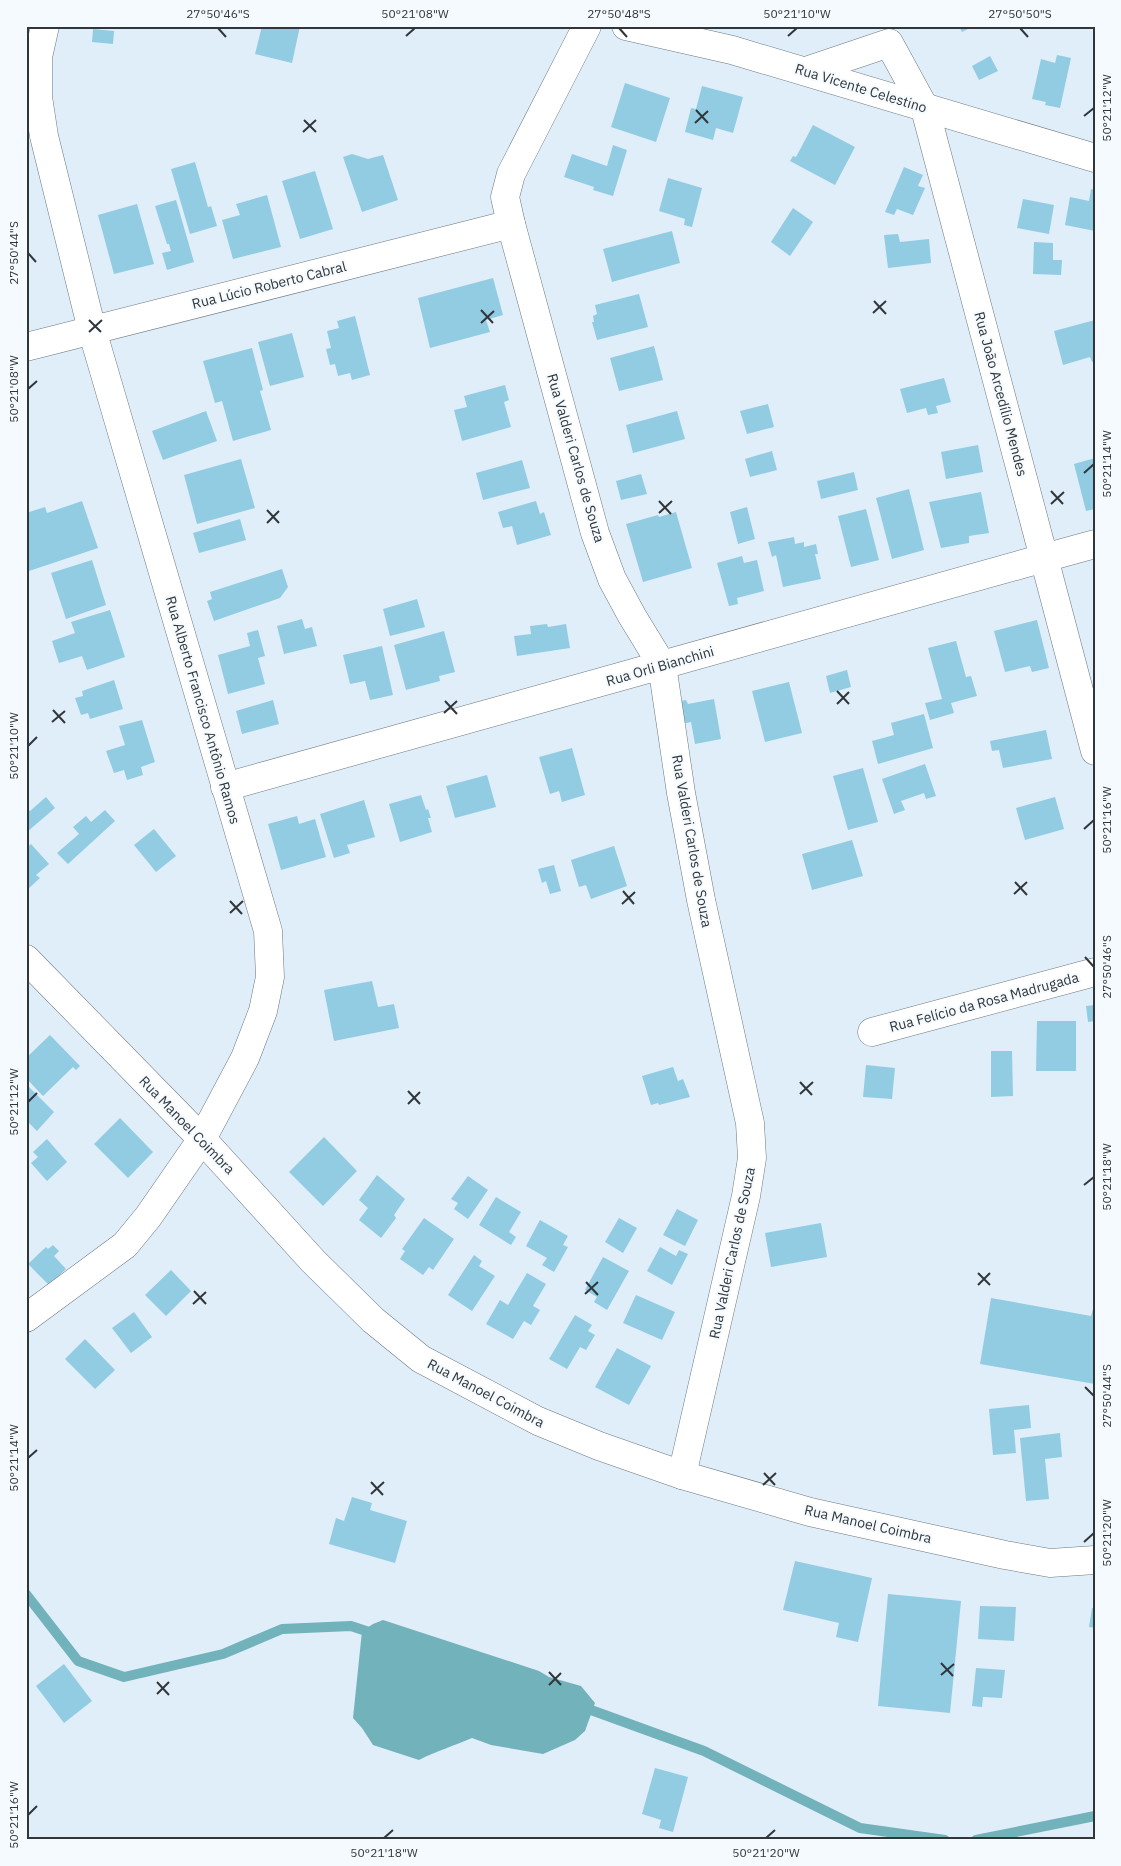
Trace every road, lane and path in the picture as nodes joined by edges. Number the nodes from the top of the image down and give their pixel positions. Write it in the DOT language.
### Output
graph roads {
  1 [pos="45,26"];
  2 [pos="587,26"];
  3 [pos="626,26"];
  4 [pos="806,71"];
  5 [pos="925,108"];
  6 [pos="1095,158"];
  7 [pos="511,224"];
  8 [pos="92,330"];
  9 [pos="26,347"];
  10 [pos="1095,544"];
  11 [pos="1044,558"];
  12 [pos="662,665"];
  13 [pos="1095,751"];
  14 [pos="225,787"];
  15 [pos="26,959"];
  16 [pos="1095,972"];
  17 [pos="872,1032"];
  18 [pos="202,1139"];
  19 [pos="26,1318"];
  20 [pos="682,1475"];
  21 [pos="1095,1560"];
  1 -- 8 [label="street, Rua Alberto Francisco Antônio Ramos"];
  2 -- 7 [label="street, Rua Valderi Carlos de Souza"];
  3 -- 4 [label="street, Rua Vicente Celestino"];
  4 -- 5 [label="street, Rua Vicente Celestino"];
  4 -- 5 [label="street, Rua João Arcedílio Mendes"];
  5 -- 6 [label="street, Rua Vicente Celestino"];
  5 -- 11 [label="street, Rua João Arcedílio Mendes"];
  7 -- 8 [label="street, Rua Lúcio Roberto Cabral"];
  7 -- 12 [label="street, Rua Valderi Carlos de Souza"];
  8 -- 9 [label="street, Rua Lúcio Roberto Cabral"];
  8 -- 14 [label="street, Rua Alberto Francisco Antônio Ramos"];
  10 -- 11 [label="street, Rua Orli Bianchini"];
  11 -- 12 [label="street, Rua Orli Bianchini"];
  11 -- 13 [label="street, Rua João Arcedílio Mendes"];
  12 -- 14 [label="street, Rua Orli Bianchini"];
  12 -- 20 [label="street, Rua Valderi Carlos de Souza"];
  14 -- 18 [label="street, Rua Alberto Francisco Antônio Ramos"];
  15 -- 18 [label="street, Rua Manoel Coimbra"];
  16 -- 17 [label="street, Rua Felício da Rosa Madrugada"];
  18 -- 19 [label="street, Rua Alberto Francisco Antônio Ramos"];
  18 -- 20 [label="street, Rua Manoel Coimbra"];
  20 -- 21 [label="street, Rua Manoel Coimbra"];
}
